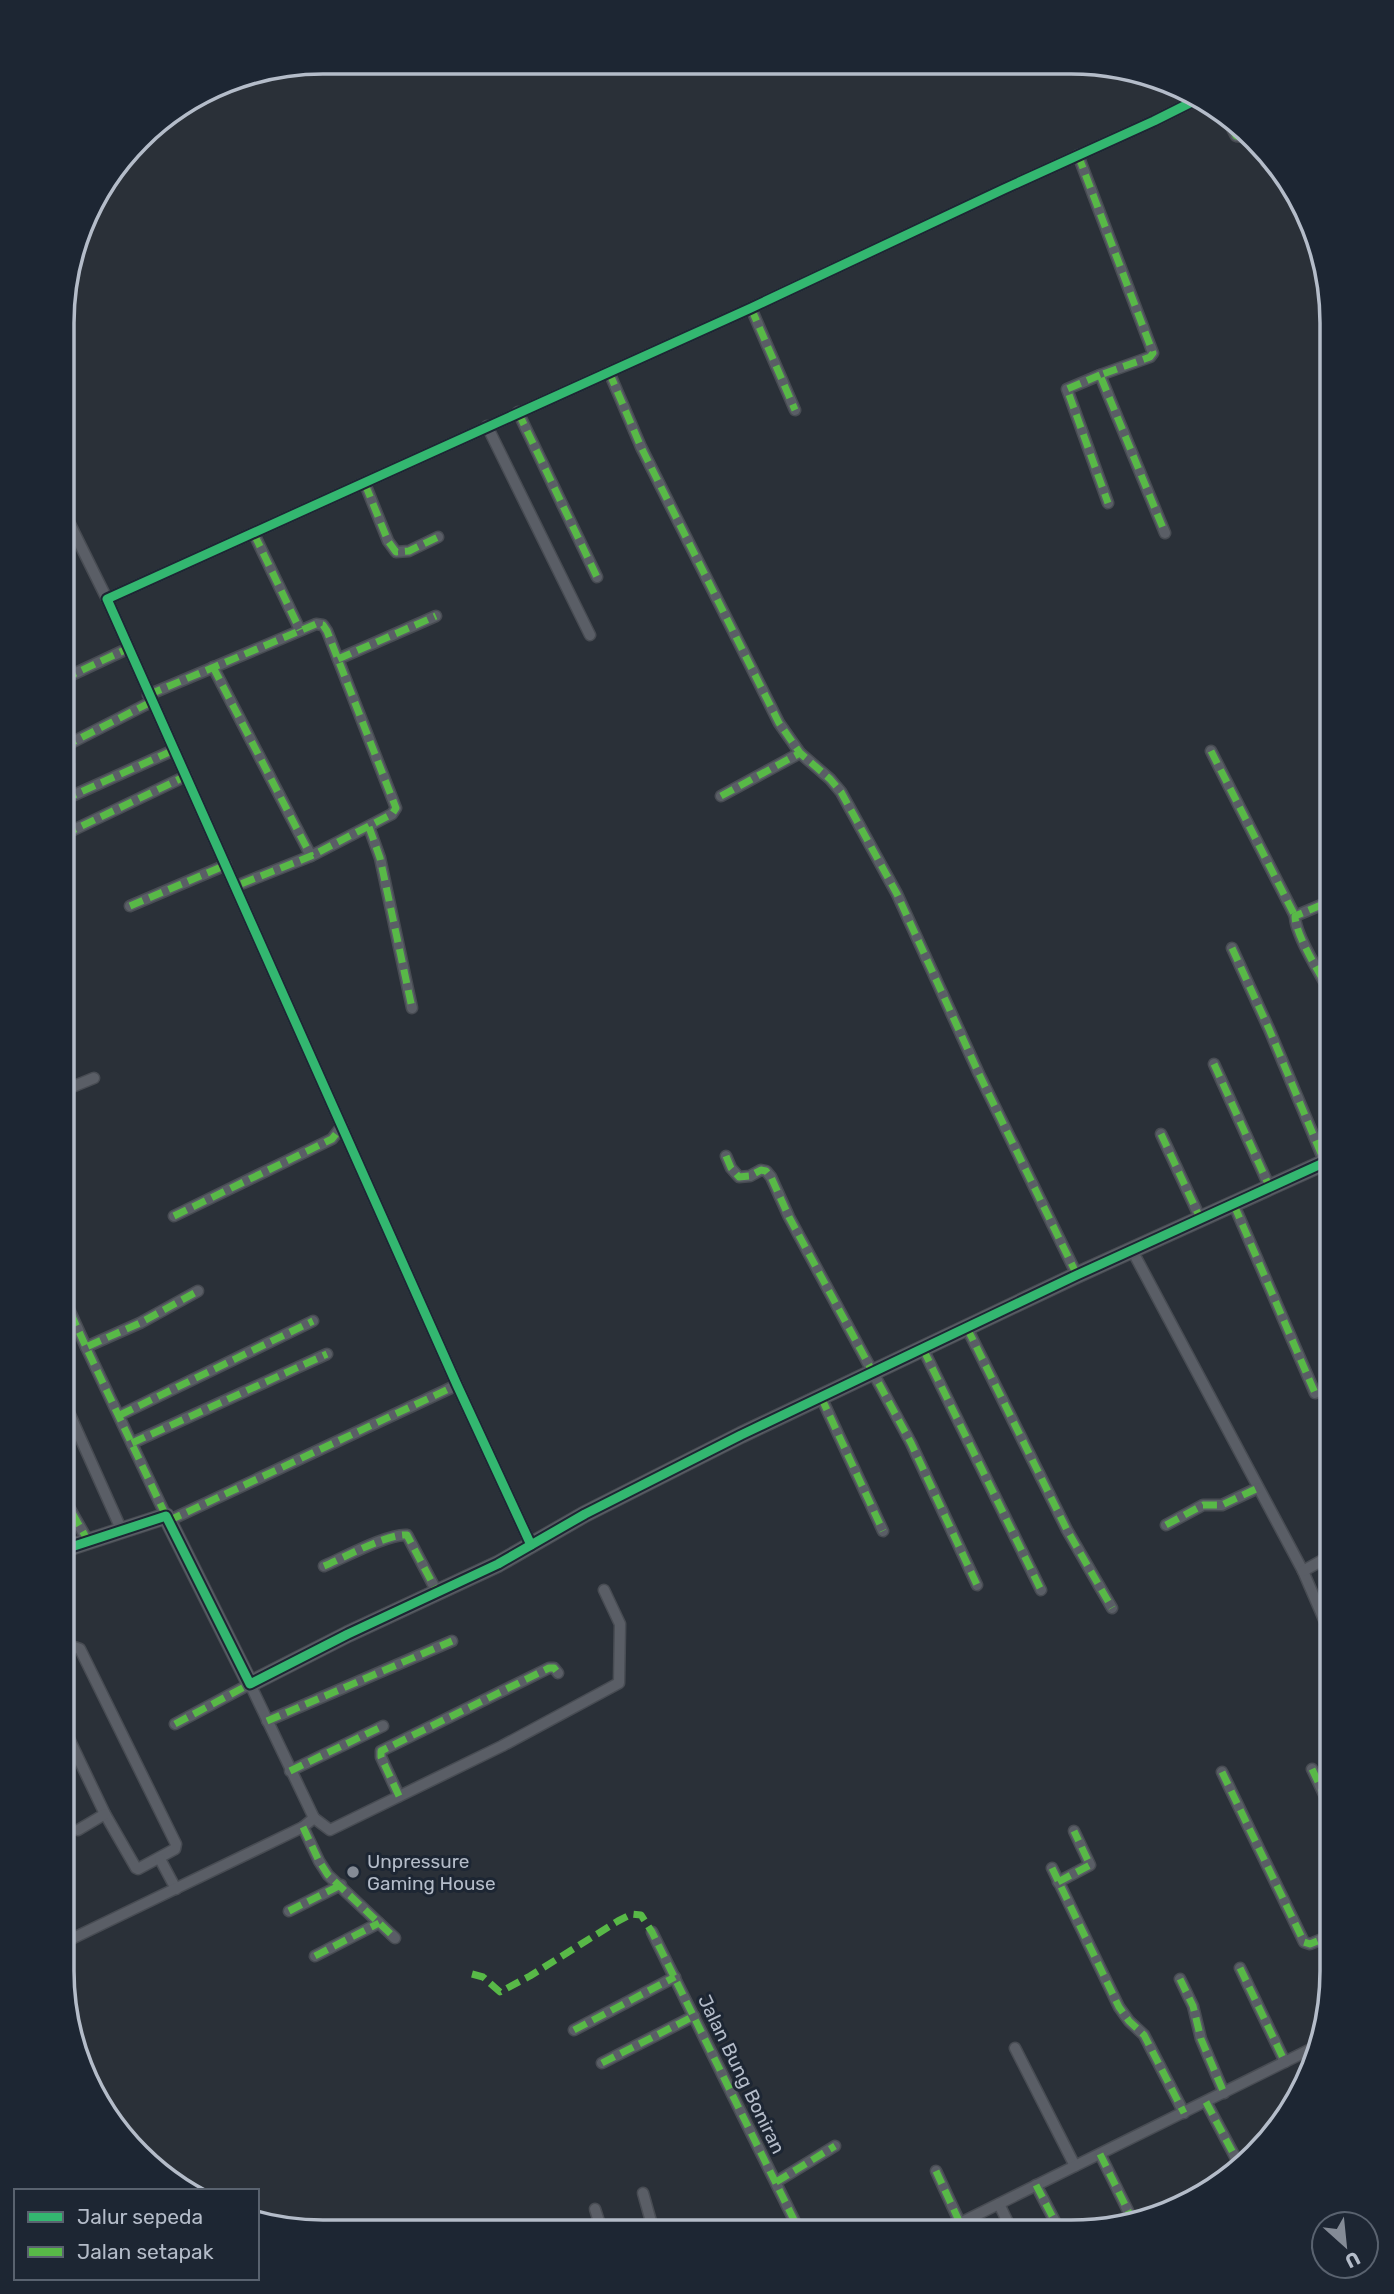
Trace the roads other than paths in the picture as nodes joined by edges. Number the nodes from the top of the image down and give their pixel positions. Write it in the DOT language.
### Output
graph roads {
  1 [pos="1189,103"];
  2 [pos="1077,155"];
  3 [pos="751,308"];
  4 [pos="608,372"];
  5 [pos="1100,376"];
  6 [pos="795,410"];
  7 [pos="518,412"];
  8 [pos="487,426"];
  9 [pos="365,484"];
  10 [pos="1108,503"];
  11 [pos="74,532"];
  12 [pos="1165,533"];
  13 [pos="254,534"];
  14 [pos="438,537"];
  15 [pos="597,577"];
  16 [pos="107,599"];
  17 [pos="436,616"];
  18 [pos="300,630"];
  19 [pos="590,635"];
  20 [pos="127,649"];
  21 [pos="338,659"];
  22 [pos="213,667"];
  23 [pos="74,674"];
  24 [pos="150,699"];
  25 [pos="74,741"];
  26 [pos="174,750"];
  27 [pos="1212,751"];
  28 [pos="800,753"];
  29 [pos="186,776"];
  30 [pos="74,795"];
  31 [pos="721,796"];
  32 [pos="369,827"];
  33 [pos="74,830"];
  34 [pos="311,856"];
  35 [pos="226,865"];
  36 [pos="236,886"];
  37 [pos="1320,905"];
  38 [pos="130,906"];
  39 [pos="1295,916"];
  40 [pos="1232,948"];
  41 [pos="1320,974"];
  42 [pos="412,1008"];
  43 [pos="1214,1064"];
  44 [pos="94,1078"];
  45 [pos="74,1086"];
  46 [pos="342,1126"];
  47 [pos="1161,1134"];
  48 [pos="1320,1141"];
  49 [pos="726,1156"];
  50 [pos="1320,1165"];
  51 [pos="1270,1188"];
  52 [pos="1234,1205"];
  53 [pos="174,1216"];
  54 [pos="1202,1220"];
  55 [pos="1133,1252"];
  56 [pos="1077,1275"];
  57 [pos="198,1291"];
  58 [pos="74,1320"];
  59 [pos="313,1321"];
  60 [pos="967,1328"];
  61 [pos="86,1347"];
  62 [pos="923,1349"];
  63 [pos="327,1354"];
  64 [pos="873,1372"];
  65 [pos="457,1385"];
  66 [pos="1315,1393"];
  67 [pos="821,1397"];
  68 [pos="120,1415"];
  69 [pos="74,1429"];
  70 [pos="132,1443"];
  71 [pos="1258,1488"];
  72 [pos="74,1516"];
  73 [pos="167,1519"];
  74 [pos="1166,1525"];
  75 [pos="121,1531"];
  76 [pos="883,1531"];
  77 [pos="88,1541"];
  78 [pos="531,1545"];
  79 [pos="74,1546"];
  80 [pos="1320,1562"];
  81 [pos="324,1566"];
  82 [pos="1303,1571"];
  83 [pos="977,1585"];
  84 [pos="604,1590"];
  85 [pos="1041,1590"];
  86 [pos="437,1592"];
  87 [pos="1112,1608"];
  88 [pos="1320,1610"];
  89 [pos="452,1641"];
  90 [pos="74,1647"];
  91 [pos="558,1674"];
  92 [pos="250,1684"];
  93 [pos="267,1721"];
  94 [pos="175,1724"];
  95 [pos="383,1726"];
  96 [pos="74,1749"];
  97 [pos="1312,1769"];
  98 [pos="290,1771"];
  99 [pos="1223,1772"];
  100 [pos="1320,1786"];
  101 [pos="399,1796"];
  102 [pos="105,1814"];
  103 [pos="314,1818"];
  104 [pos="303,1827"];
  105 [pos="78,1830"];
  106 [pos="1074,1831"];
  107 [pos="160,1859"];
  108 [pos="1052,1868"];
  109 [pos="1058,1882"];
  110 [pos="341,1885"];
  111 [pos="176,1889"];
  112 [pos="289,1911"];
  113 [pos="379,1923"];
  114 [pos="652,1932"];
  115 [pos="74,1938"];
  116 [pos="395,1938"];
  117 [pos="1320,1940"];
  118 [pos="315,1956"];
  119 [pos="1240,1968"];
  120 [pos="675,1978"];
  121 [pos="1180,1979"];
  122 [pos="694,2016"];
  123 [pos="574,2030"];
  124 [pos="1015,2048"];
  125 [pos="1307,2051"];
  126 [pos="1285,2062"];
  127 [pos="602,2063"];
  128 [pos="1224,2093"];
  129 [pos="1206,2102"];
  130 [pos="1184,2113"];
  131 [pos="835,2146"];
  132 [pos="1100,2154"];
  133 [pos="1236,2159"];
  134 [pos="1075,2166"];
  135 [pos="936,2171"];
  136 [pos="776,2182"];
  137 [pos="1036,2185"];
  138 [pos="643,2193"];
  139 [pos="999,2204"];
  140 [pos="596,2209"];
  141 [pos="1129,2214"];
  142 [pos="599,2220"];
  143 [pos="651,2220"];
  144 [pos="794,2220"];
  145 [pos="959,2220"];
  146 [pos="966,2220"];
  147 [pos="1007,2220"];
  148 [pos="1054,2220"];
  1 -- 2 [label="street"];
  2 -- 3 [label="street"];
  2 -- 5 [label="street"];
  3 -- 4 [label="street"];
  3 -- 6 [label="street"];
  4 -- 7 [label="street"];
  4 -- 28 [label="street"];
  5 -- 10 [label="street"];
  5 -- 12 [label="street"];
  7 -- 8 [label="street"];
  7 -- 15 [label="street"];
  8 -- 9 [label="street"];
  8 -- 19 [label="street"];
  9 -- 13 [label="street"];
  9 -- 14 [label="street"];
  11 -- 16 [label="street"];
  13 -- 16 [label="street"];
  13 -- 18 [label="street"];
  16 -- 20 [label="street"];
  17 -- 21 [label="street"];
  18 -- 21 [label="street"];
  18 -- 22 [label="street"];
  20 -- 23 [label="street"];
  20 -- 24 [label="street"];
  21 -- 32 [label="street"];
  22 -- 24 [label="street"];
  22 -- 34 [label="street"];
  24 -- 25 [label="street"];
  24 -- 26 [label="street"];
  26 -- 29 [label="street"];
  26 -- 30 [label="street"];
  27 -- 39 [label="street"];
  28 -- 31 [label="street"];
  28 -- 56 [label="street"];
  29 -- 33 [label="street"];
  29 -- 35 [label="street"];
  32 -- 34 [label="street"];
  32 -- 42 [label="street"];
  34 -- 36 [label="street"];
  35 -- 36 [label="street"];
  35 -- 38 [label="street"];
  36 -- 46 [label="street"];
  37 -- 39 [label="street"];
  39 -- 41 [label="street"];
  40 -- 48 [label="street"];
  43 -- 51 [label="street"];
  44 -- 45 [label="street"];
  46 -- 53 [label="street"];
  46 -- 65 [label="street"];
  47 -- 54 [label="street"];
  49 -- 64 [label="street"];
  50 -- 51 [label="street"];
  51 -- 52 [label="street"];
  52 -- 54 [label="street"];
  52 -- 66 [label="street"];
  54 -- 55 [label="street"];
  55 -- 56 [label="street"];
  55 -- 71 [label="street"];
  56 -- 60 [label="street"];
  57 -- 61 [label="street"];
  58 -- 61 [label="street"];
  59 -- 68 [label="street"];
  60 -- 62 [label="street"];
  60 -- 87 [label="street"];
  61 -- 68 [label="street"];
  62 -- 64 [label="street"];
  62 -- 85 [label="street"];
  63 -- 70 [label="street"];
  64 -- 67 [label="street"];
  64 -- 83 [label="street"];
  65 -- 73 [label="street"];
  65 -- 78 [label="street"];
  67 -- 76 [label="street"];
  67 -- 78 [label="street"];
  68 -- 70 [label="street"];
  69 -- 75 [label="street"];
  70 -- 73 [label="street"];
  71 -- 74 [label="street"];
  71 -- 82 [label="street"];
  72 -- 77 [label="street"];
  73 -- 75 [label="street"];
  73 -- 92 [label="street"];
  75 -- 77 [label="street"];
  77 -- 79 [label="street"];
  78 -- 86 [label="street"];
  80 -- 82 [label="street"];
  81 -- 86 [label="street"];
  82 -- 88 [label="street"];
  84 -- 101 [label="street"];
  86 -- 92 [label="street"];
  89 -- 93 [label="street"];
  90 -- 107 [label="street"];
  91 -- 101 [label="street"];
  92 -- 93 [label="street"];
  92 -- 94 [label="street"];
  93 -- 98 [label="street"];
  95 -- 98 [label="street"];
  96 -- 102 [label="street"];
  97 -- 100 [label="street"];
  98 -- 103 [label="street"];
  99 -- 117 [label="street"];
  101 -- 103 [label="street"];
  102 -- 105 [label="street"];
  102 -- 107 [label="street"];
  103 -- 104 [label="street"];
  104 -- 110 [label="street"];
  104 -- 111 [label="street"];
  106 -- 109 [label="street"];
  107 -- 111 [label="street"];
  108 -- 109 [label="street"];
  109 -- 130 [label="street"];
  110 -- 112 [label="street"];
  110 -- 113 [label="street"];
  111 -- 115 [label="street"];
  113 -- 116 [label="street"];
  113 -- 118 [label="street"];
  114 -- 120 [label="street, Jalan Bung Boniran"];
  119 -- 126 [label="street"];
  120 -- 122 [label="street, Jalan Bung Boniran"];
  120 -- 123 [label="street"];
  121 -- 128 [label="street"];
  122 -- 127 [label="street"];
  122 -- 136 [label="street, Jalan Bung Boniran"];
  124 -- 134 [label="street"];
  125 -- 126 [label="street"];
  126 -- 128 [label="street"];
  128 -- 129 [label="street"];
  129 -- 130 [label="street"];
  129 -- 133 [label="street"];
  130 -- 132 [label="street"];
  131 -- 136 [label="street"];
  132 -- 134 [label="street"];
  132 -- 141 [label="street"];
  134 -- 137 [label="street"];
  135 -- 145 [label="street"];
  136 -- 144 [label="street, Jalan Bung Boniran"];
  137 -- 139 [label="street"];
  137 -- 148 [label="street"];
  138 -- 143 [label="street"];
  139 -- 146 [label="street"];
  139 -- 147 [label="street"];
  140 -- 142 [label="street"];
}
